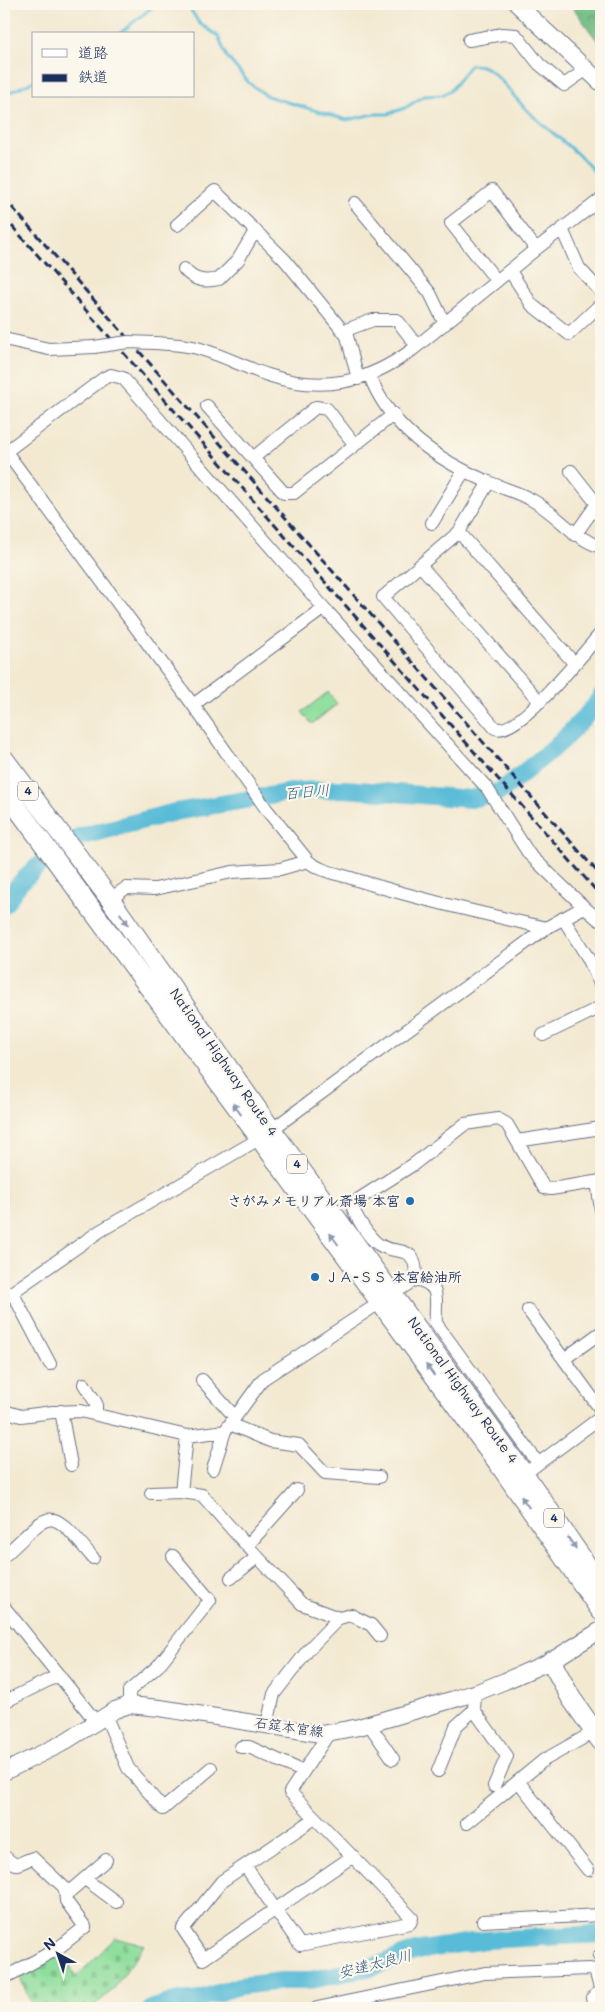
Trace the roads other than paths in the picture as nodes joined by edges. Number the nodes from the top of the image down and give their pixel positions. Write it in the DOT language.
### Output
graph roads {
  1 [pos="517,4"];
  2 [pos="469,40"];
  3 [pos="587,69"];
  4 [pos="601,83"];
  5 [pos="601,199"];
  6 [pos="355,203"];
  7 [pos="177,225"];
  8 [pos="562,229"];
  9 [pos="255,231"];
  10 [pos="536,249"];
  11 [pos="184,269"];
  12 [pos="510,271"];
  13 [pos="497,281"];
  14 [pos="601,292"];
  15 [pos="601,304"];
  16 [pos="445,324"];
  17 [pos="343,331"];
  18 [pos="4,339"];
  19 [pos="418,346"];
  20 [pos="364,377"];
  21 [pos="207,406"];
  22 [pos="394,414"];
  23 [pos="355,445"];
  24 [pos="4,451"];
  25 [pos="253,458"];
  26 [pos="464,471"];
  27 [pos="572,471"];
  28 [pos="489,482"];
  29 [pos="599,501"];
  30 [pos="432,523"];
  31 [pos="459,532"];
  32 [pos="576,535"];
  33 [pos="601,546"];
  34 [pos="420,565"];
  35 [pos="324,608"];
  36 [pos="601,633"];
  37 [pos="574,663"];
  38 [pos="540,702"];
  39 [pos="192,705"];
  40 [pos="4,759"];
  41 [pos="4,790"];
  42 [pos="308,861"];
  43 [pos="110,899"];
  44 [pos="584,907"];
  45 [pos="563,918"];
  46 [pos="600,920"];
  47 [pos="546,928"];
  48 [pos="601,986"];
  49 [pos="601,1007"];
  50 [pos="543,1035"];
  51 [pos="601,1128"];
  52 [pos="265,1134"];
  53 [pos="517,1141"];
  54 [pos="599,1181"];
  55 [pos="601,1210"];
  56 [pos="416,1279"];
  57 [pos="8,1295"];
  58 [pos="387,1298"];
  59 [pos="528,1310"];
  60 [pos="600,1332"];
  61 [pos="564,1359"];
  62 [pos="50,1364"];
  63 [pos="202,1380"];
  64 [pos="84,1384"];
  65 [pos="601,1410"];
  66 [pos="4,1411"];
  67 [pos="61,1411"];
  68 [pos="96,1414"];
  69 [pos="601,1416"];
  70 [pos="230,1424"];
  71 [pos="187,1436"];
  72 [pos="71,1466"];
  73 [pos="213,1469"];
  74 [pos="531,1469"];
  75 [pos="379,1478"];
  76 [pos="297,1490"];
  77 [pos="181,1492"];
  78 [pos="151,1494"];
  79 [pos="247,1546"];
  80 [pos="4,1556"];
  81 [pos="173,1556"];
  82 [pos="257,1557"];
  83 [pos="93,1558"];
  84 [pos="579,1566"];
  85 [pos="231,1578"];
  86 [pos="601,1586"];
  87 [pos="4,1607"];
  88 [pos="601,1611"];
  89 [pos="339,1618"];
  90 [pos="601,1630"];
  91 [pos="380,1636"];
  92 [pos="551,1661"];
  93 [pos="59,1675"];
  94 [pos="475,1693"];
  95 [pos="4,1702"];
  96 [pos="129,1706"];
  97 [pos="474,1710"];
  98 [pos="102,1720"];
  99 [pos="267,1724"];
  100 [pos="369,1724"];
  101 [pos="329,1733"];
  102 [pos="598,1737"];
  103 [pos="241,1747"];
  104 [pos="393,1759"];
  105 [pos="211,1768"];
  106 [pos="302,1771"];
  107 [pos="438,1771"];
  108 [pos="4,1772"];
  109 [pos="518,1781"];
  110 [pos="494,1786"];
  111 [pos="315,1818"];
  112 [pos="467,1823"];
  113 [pos="4,1856"];
  114 [pos="353,1856"];
  115 [pos="106,1860"];
  116 [pos="246,1867"];
  117 [pos="588,1870"];
  118 [pos="85,1879"];
  119 [pos="65,1890"];
  120 [pos="116,1902"];
  121 [pos="276,1909"];
  122 [pos="601,1915"];
  123 [pos="483,1921"];
  124 [pos="4,1976"];
  125 [pos="601,1991"];
  126 [pos="317,2008"];
  127 [pos="596,2008"];
  1 -- 3 [label="main road"];
  2 -- 3 [label="street"];
  3 -- 4 [label="main road"];
  5 -- 8 [label="street"];
  6 -- 16 [label="street"];
  7 -- 9 [label="street"];
  8 -- 10 [label="street"];
  8 -- 14 [label="street"];
  9 -- 11 [label="street"];
  9 -- 17 [label="street"];
  10 -- 12 [label="street"];
  10 -- 13 [label="street"];
  12 -- 13 [label="street"];
  12 -- 15 [label="street"];
  13 -- 16 [label="street"];
  16 -- 19 [label="street"];
  17 -- 19 [label="street"];
  17 -- 20 [label="street"];
  18 -- 20 [label="street, bridge"];
  19 -- 20 [label="street"];
  20 -- 22 [label="street"];
  21 -- 25 [label="street"];
  22 -- 23 [label="street"];
  22 -- 26 [label="street"];
  23 -- 25 [label="street"];
  23 -- 25 [label="street"];
  24 -- 35 [label="street"];
  24 -- 39 [label="street"];
  26 -- 28 [label="street"];
  26 -- 30 [label="street"];
  27 -- 29 [label="street"];
  28 -- 31 [label="street"];
  28 -- 32 [label="street"];
  29 -- 32 [label="street"];
  31 -- 34 [label="street"];
  31 -- 37 [label="street"];
  32 -- 33 [label="street"];
  34 -- 38 [label="street"];
  34 -- 38 [label="street"];
  35 -- 39 [label="street"];
  35 -- 44 [label="street"];
  36 -- 37 [label="street"];
  37 -- 38 [label="street"];
  39 -- 42 [label="street"];
  40 -- 43 [label="highway, National Highway Route 4 / 4"];
  52 -- 41 [label="highway, National Highway Route 4 / 4, one-way"];
  42 -- 43 [label="street"];
  42 -- 47 [label="street"];
  43 -- 52 [label="highway, National Highway Route 4 / 4, one-way"];
  44 -- 45 [label="street"];
  44 -- 46 [label="street"];
  45 -- 47 [label="street"];
  45 -- 48 [label="street"];
  47 -- 52 [label="street"];
  49 -- 50 [label="street"];
  51 -- 53 [label="street"];
  52 -- 57 [label="street"];
  52 -- 58 [label="highway, National Highway Route 4 / 4"];
  53 -- 54 [label="street"];
  53 -- 56 [label="street"];
  54 -- 55 [label="street"];
  56 -- 58 [label="street"];
  56 -- 74 [label="street"];
  57 -- 62 [label="street"];
  58 -- 70 [label="street"];
  58 -- 74 [label="highway, National Highway Route 4 / 4"];
  84 -- 58 [label="highway, National Highway Route 4 / 4, one-way"];
  59 -- 61 [label="street"];
  60 -- 61 [label="street"];
  61 -- 65 [label="street"];
  63 -- 70 [label="street"];
  64 -- 68 [label="street"];
  66 -- 67 [label="street"];
  67 -- 68 [label="street"];
  67 -- 72 [label="street"];
  68 -- 71 [label="street"];
  69 -- 74 [label="street"];
  70 -- 71 [label="street"];
  70 -- 73 [label="street"];
  70 -- 75 [label="street"];
  71 -- 77 [label="street"];
  74 -- 84 [label="highway, National Highway Route 4 / 4, one-way"];
  76 -- 79 [label="street"];
  77 -- 78 [label="street"];
  77 -- 79 [label="street"];
  79 -- 82 [label="street"];
  80 -- 83 [label="street"];
  81 -- 96 [label="street"];
  82 -- 85 [label="street"];
  82 -- 89 [label="street"];
  84 -- 86 [label="highway, National Highway Route 4 / 4"];
  84 -- 88 [label="highway, National Highway Route 4 / 4"];
  87 -- 93 [label="street"];
  89 -- 91 [label="street"];
  89 -- 99 [label="street"];
  90 -- 92 [label="main road, 石筵本宮線"];
  92 -- 94 [label="main road, 石筵本宮線"];
  92 -- 102 [label="highway"];
  93 -- 95 [label="street"];
  93 -- 98 [label="street"];
  94 -- 97 [label="street"];
  94 -- 100 [label="main road, 石筵本宮線"];
  96 -- 98 [label="main road, 石筵本宮線"];
  96 -- 99 [label="main road, 石筵本宮線"];
  97 -- 107 [label="street"];
  97 -- 110 [label="street"];
  98 -- 105 [label="street"];
  98 -- 108 [label="main road, 石筵本宮線"];
  99 -- 101 [label="main road, 石筵本宮線"];
  100 -- 101 [label="main road, 石筵本宮線"];
  100 -- 104 [label="street"];
  101 -- 106 [label="street"];
  102 -- 109 [label="street"];
  103 -- 106 [label="street"];
  106 -- 111 [label="street"];
  109 -- 112 [label="street"];
  109 -- 117 [label="street"];
  111 -- 114 [label="street"];
  111 -- 116 [label="street"];
  113 -- 119 [label="street"];
  114 -- 121 [label="street"];
  114 -- 121 [label="street"];
  115 -- 118 [label="street"];
  116 -- 121 [label="street"];
  116 -- 121 [label="street"];
  118 -- 119 [label="street"];
  118 -- 120 [label="street"];
  119 -- 124 [label="street"];
  122 -- 123 [label="street"];
  125 -- 126 [label="street"];
  125 -- 127 [label="street"];
}
